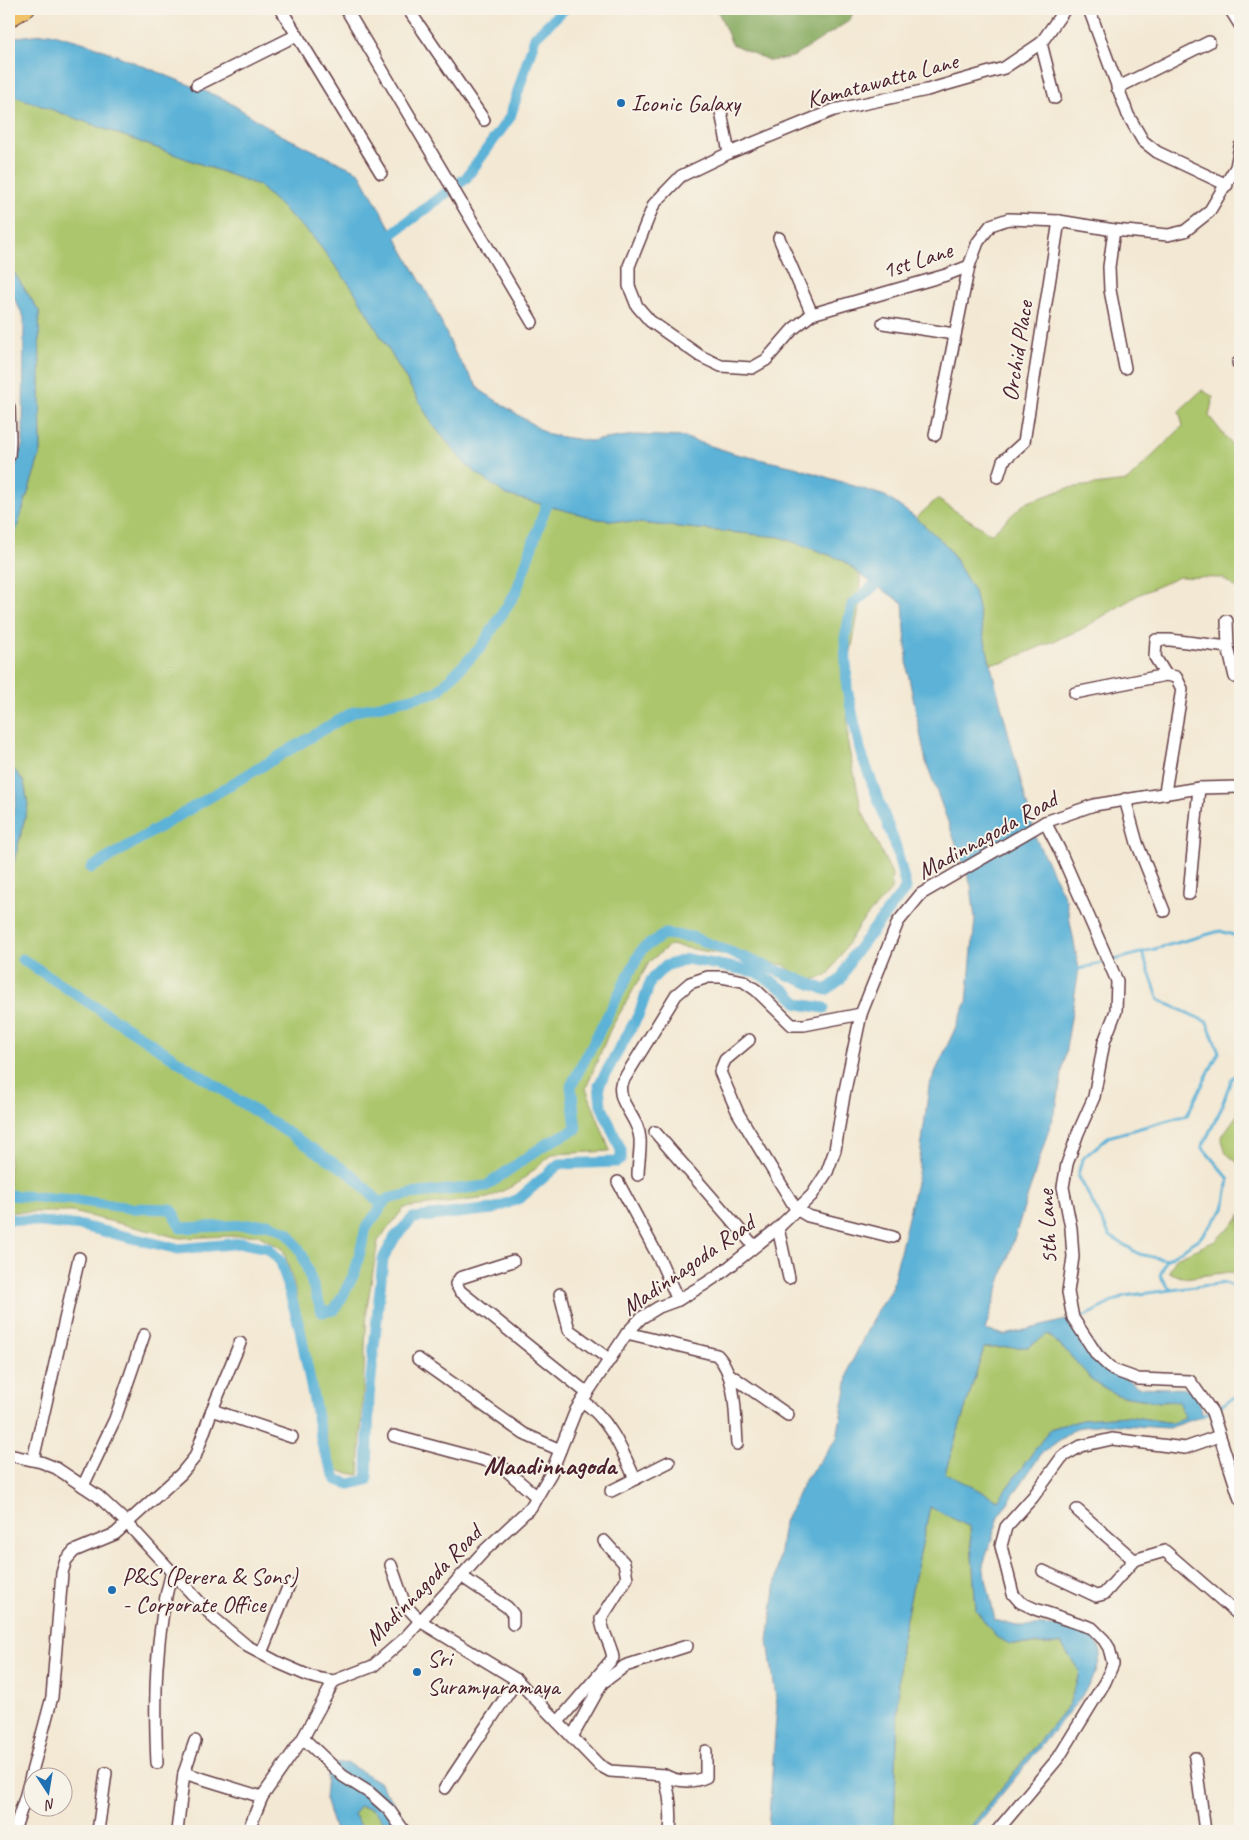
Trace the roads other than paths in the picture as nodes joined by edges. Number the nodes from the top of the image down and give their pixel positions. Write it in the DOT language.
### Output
graph roads {
  1 [pos="28,9"];
  2 [pos="281,9"];
  3 [pos="346,9"];
  4 [pos="408,9"];
  5 [pos="1089,9"];
  6 [pos="1230,9"];
  7 [pos="1061,10"];
  8 [pos="9,20"];
  9 [pos="1240,25"];
  10 [pos="297,34"];
  11 [pos="1209,42"];
  12 [pos="1041,44"];
  13 [pos="197,85"];
  14 [pos="1117,88"];
  15 [pos="1055,98"];
  16 [pos="721,112"];
  17 [pos="484,120"];
  18 [pos="1240,146"];
  19 [pos="729,153"];
  20 [pos="1238,168"];
  21 [pos="381,173"];
  22 [pos="1227,185"];
  23 [pos="1058,221"];
  24 [pos="1114,230"];
  25 [pos="779,238"];
  26 [pos="969,266"];
  27 [pos="812,314"];
  28 [pos="650,321"];
  29 [pos="532,322"];
  30 [pos="882,322"];
  31 [pos="954,334"];
  32 [pos="1125,368"];
  33 [pos="9,407"];
  34 [pos="935,435"];
  35 [pos="9,456"];
  36 [pos="998,477"];
  37 [pos="1227,622"];
  38 [pos="1228,647"];
  39 [pos="1166,675"];
  40 [pos="1235,678"];
  41 [pos="1075,693"];
  42 [pos="1240,787"];
  43 [pos="1199,788"];
  44 [pos="1165,792"];
  45 [pos="1126,799"];
  46 [pos="1041,825"];
  47 [pos="1189,894"];
  48 [pos="1164,911"];
  49 [pos="861,1014"];
  50 [pos="749,1040"];
  51 [pos="655,1132"];
  52 [pos="638,1174"];
  53 [pos="618,1182"];
  54 [pos="796,1209"];
  55 [pos="778,1228"];
  56 [pos="893,1237"];
  57 [pos="754,1246"];
  58 [pos="79,1258"];
  59 [pos="512,1261"];
  60 [pos="789,1278"];
  61 [pos="560,1294"];
  62 [pos="678,1300"];
  63 [pos="627,1333"];
  64 [pos="144,1335"];
  65 [pos="240,1343"];
  66 [pos="418,1359"];
  67 [pos="610,1360"];
  68 [pos="729,1374"];
  69 [pos="584,1397"];
  70 [pos="212,1410"];
  71 [pos="788,1415"];
  72 [pos="394,1436"];
  73 [pos="1219,1436"];
  74 [pos="292,1437"];
  75 [pos="737,1444"];
  76 [pos="560,1450"];
  77 [pos="9,1455"];
  78 [pos="33,1460"];
  79 [pos="670,1462"];
  80 [pos="635,1479"];
  81 [pos="82,1486"];
  82 [pos="611,1491"];
  83 [pos="537,1498"];
  84 [pos="1240,1499"];
  85 [pos="1077,1510"];
  86 [pos="127,1523"];
  87 [pos="604,1541"];
  88 [pos="1134,1560"];
  89 [pos="391,1565"];
  90 [pos="172,1571"];
  91 [pos="1043,1571"];
  92 [pos="461,1576"];
  93 [pos="289,1585"];
  94 [pos="1240,1616"];
  95 [pos="420,1621"];
  96 [pos="513,1624"];
  97 [pos="687,1646"];
  98 [pos="260,1653"];
  99 [pos="517,1680"];
  100 [pos="334,1681"];
  101 [pos="558,1722"];
  102 [pos="572,1737"];
  103 [pos="303,1738"];
  104 [pos="195,1741"];
  105 [pos="706,1751"];
  106 [pos="1195,1758"];
  107 [pos="157,1763"];
  108 [pos="106,1773"];
  109 [pos="184,1774"];
  110 [pos="664,1775"];
  111 [pos="445,1788"];
  112 [pos="262,1797"];
  113 [pos="14,1831"];
  114 [pos="98,1831"];
  115 [pos="177,1831"];
  116 [pos="248,1831"];
  117 [pos="404,1831"];
  118 [pos="670,1831"];
  119 [pos="997,1831"];
  120 [pos="1205,1831"];
  1 -- 8 [label="main road"];
  2 -- 10 [label="street"];
  3 -- 29 [label="street"];
  4 -- 17 [label="street"];
  5 -- 14 [label="street"];
  6 -- 9 [label="street"];
  7 -- 12 [label="street, Kamatawatta Lane"];
  10 -- 13 [label="street"];
  10 -- 21 [label="street"];
  11 -- 14 [label="street"];
  12 -- 15 [label="street"];
  12 -- 19 [label="street, Kamatawatta Lane"];
  14 -- 22 [label="street"];
  16 -- 19 [label="street"];
  18 -- 20 [label="street, 1st Lane"];
  19 -- 28 [label="street, Kamatawatta Lane"];
  20 -- 22 [label="street, 1st Lane"];
  22 -- 24 [label="street, 1st Lane"];
  23 -- 24 [label="street, 1st Lane"];
  23 -- 26 [label="street, 1st Lane"];
  23 -- 36 [label="street, Orchid Place"];
  24 -- 32 [label="street"];
  25 -- 27 [label="street"];
  26 -- 27 [label="street, 1st Lane"];
  26 -- 31 [label="street"];
  27 -- 28 [label="street, 1st Lane"];
  30 -- 31 [label="street"];
  31 -- 34 [label="street"];
  33 -- 35 [label="street"];
  37 -- 38 [label="street"];
  38 -- 39 [label="street"];
  38 -- 40 [label="street"];
  39 -- 41 [label="street"];
  39 -- 44 [label="street"];
  42 -- 43 [label="street, Madinnagoda Road"];
  43 -- 44 [label="street, Madinnagoda Road"];
  43 -- 47 [label="street"];
  44 -- 45 [label="street, Madinnagoda Road"];
  45 -- 46 [label="street, Madinnagoda Road"];
  45 -- 48 [label="street"];
  46 -- 49 [label="street, Madinnagoda Road"];
  46 -- 73 [label="street, 5th Lane"];
  49 -- 52 [label="street"];
  49 -- 54 [label="street, Madinnagoda Road"];
  50 -- 54 [label="street"];
  51 -- 57 [label="street"];
  53 -- 62 [label="street"];
  54 -- 55 [label="street, Madinnagoda Road"];
  54 -- 56 [label="street"];
  55 -- 57 [label="street, Madinnagoda Road"];
  55 -- 60 [label="street"];
  57 -- 62 [label="street, Madinnagoda Road"];
  58 -- 78 [label="street"];
  59 -- 69 [label="street"];
  61 -- 67 [label="street"];
  62 -- 63 [label="street, Madinnagoda Road"];
  63 -- 67 [label="street, Madinnagoda Road"];
  63 -- 68 [label="street"];
  64 -- 81 [label="street"];
  65 -- 70 [label="street"];
  66 -- 76 [label="street"];
  67 -- 69 [label="street, Madinnagoda Road"];
  68 -- 71 [label="street"];
  68 -- 75 [label="street"];
  69 -- 76 [label="street, Madinnagoda Road"];
  69 -- 80 [label="street"];
  70 -- 74 [label="street"];
  70 -- 86 [label="street"];
  72 -- 83 [label="street"];
  73 -- 84 [label="street, 5th Lane"];
  73 -- 119 [label="street"];
  76 -- 83 [label="street, Madinnagoda Road"];
  77 -- 78 [label="street"];
  78 -- 81 [label="street"];
  79 -- 80 [label="street"];
  80 -- 82 [label="street"];
  81 -- 86 [label="street"];
  83 -- 92 [label="street, Madinnagoda Road"];
  85 -- 88 [label="street"];
  86 -- 90 [label="street"];
  86 -- 113 [label="street"];
  87 -- 101 [label="street"];
  88 -- 91 [label="street"];
  88 -- 94 [label="street"];
  89 -- 95 [label="street"];
  90 -- 98 [label="street"];
  90 -- 107 [label="street"];
  92 -- 95 [label="street, Madinnagoda Road"];
  92 -- 96 [label="street"];
  93 -- 98 [label="street"];
  95 -- 99 [label="street"];
  95 -- 100 [label="street, Madinnagoda Road"];
  97 -- 102 [label="street"];
  98 -- 100 [label="street"];
  99 -- 101 [label="street"];
  99 -- 111 [label="street"];
  100 -- 103 [label="street"];
  101 -- 102 [label="street"];
  102 -- 110 [label="street"];
  103 -- 112 [label="street"];
  103 -- 117 [label="street"];
  104 -- 109 [label="street"];
  105 -- 110 [label="street"];
  106 -- 120 [label="street"];
  108 -- 114 [label="street"];
  109 -- 112 [label="street"];
  109 -- 115 [label="street"];
  110 -- 118 [label="street"];
  112 -- 116 [label="street"];
}
